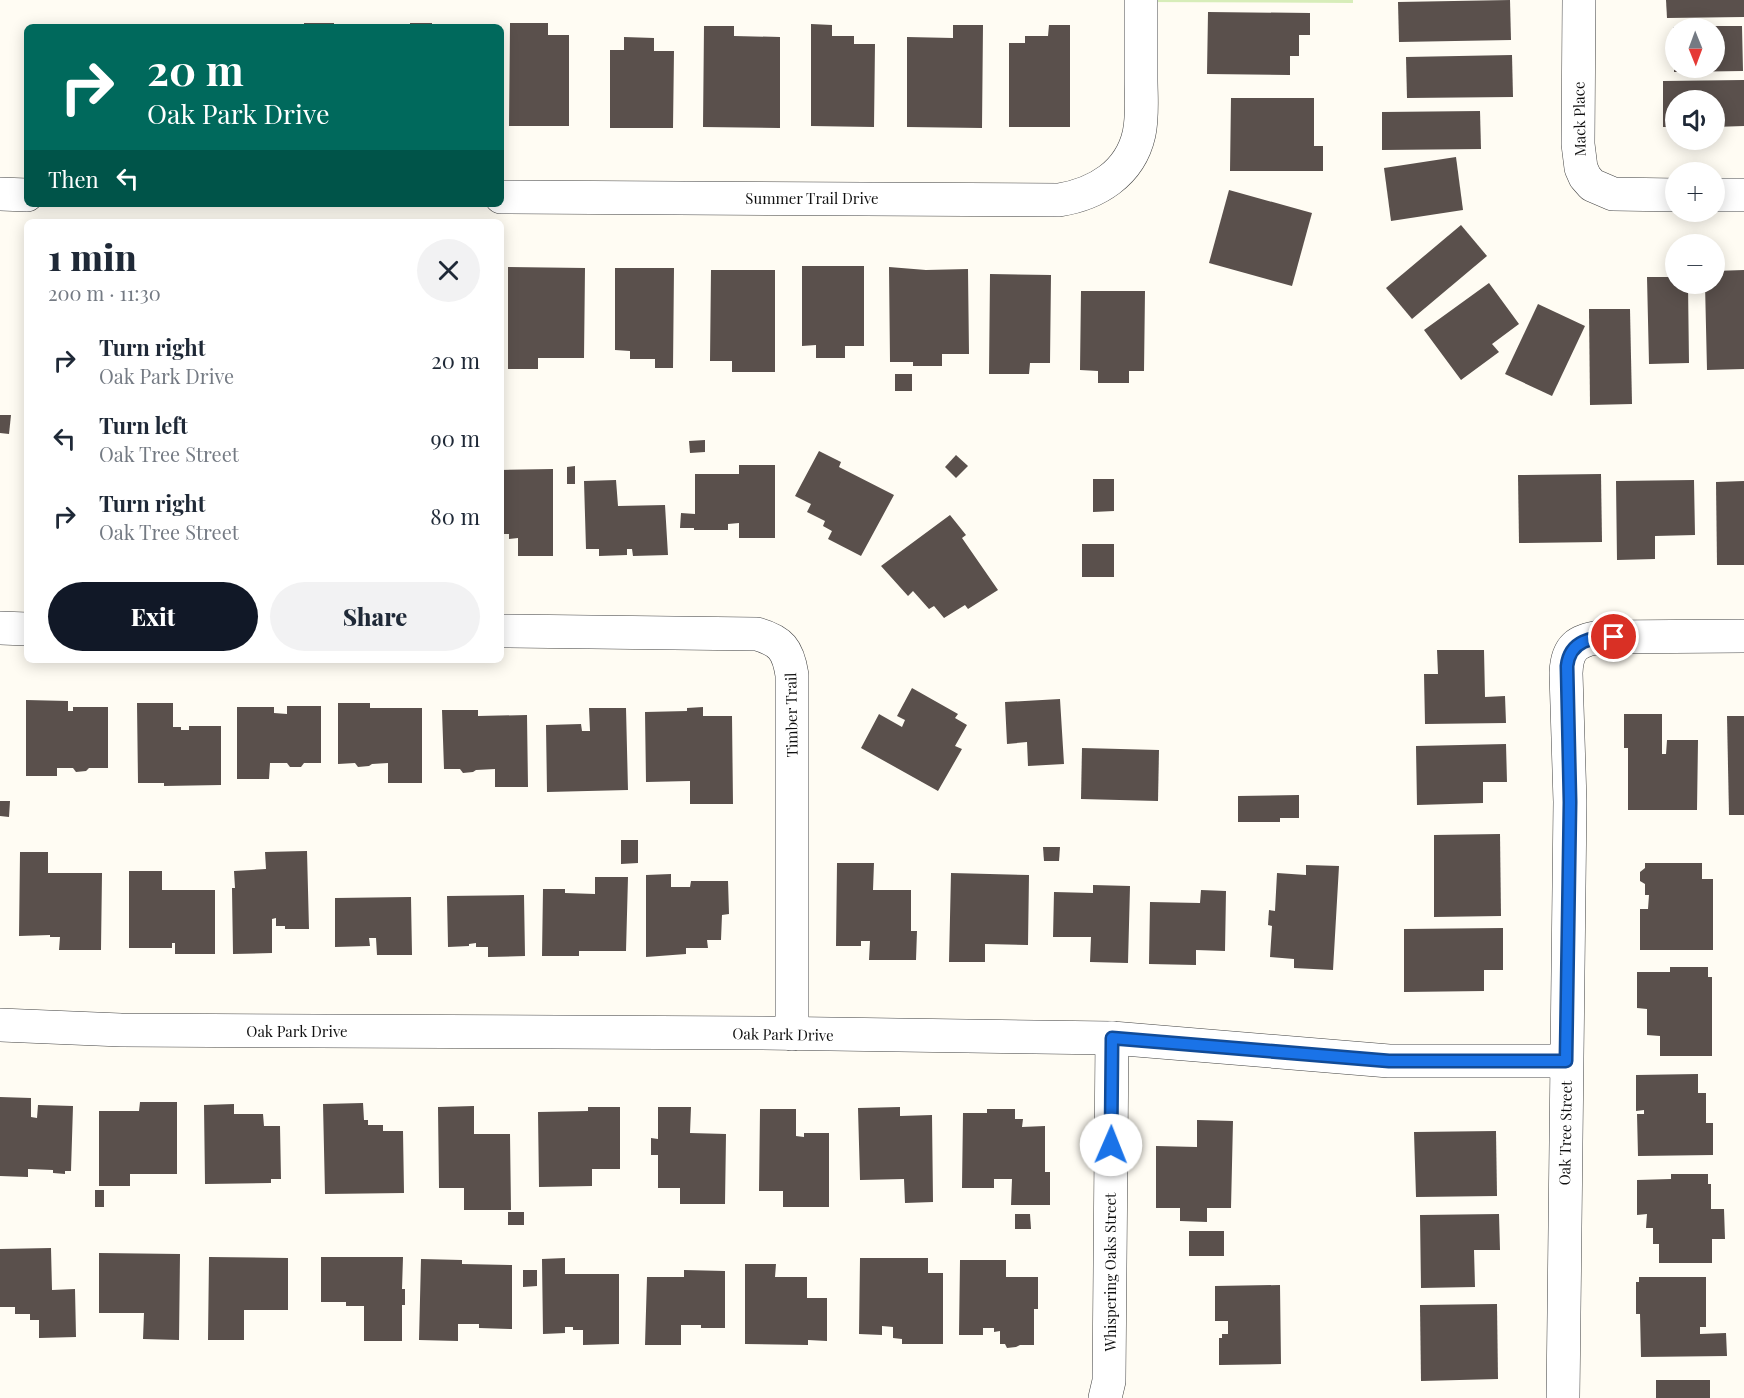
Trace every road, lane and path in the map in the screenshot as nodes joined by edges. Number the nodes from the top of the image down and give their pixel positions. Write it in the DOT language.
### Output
graph roads {
  1 [pos="1141,0"];
  2 [pos="1579,0"];
  3 [pos="0,194"];
  4 [pos="24,195"];
  5 [pos="1665,195"];
  6 [pos="1725,195"];
  7 [pos="1744,195"];
  8 [pos="504,197"];
  9 [pos="0,627"];
  10 [pos="24,629"];
  11 [pos="504,632"];
  12 [pos="1744,636"];
  13 [pos="0,1025"];
  14 [pos="792,1034"];
  15 [pos="1112,1038"];
  16 [pos="1566,1061"];
  17 [pos="1105,1398"];
  18 [pos="1563,1398"];
  1 -- 8 [label="street, Summer Trail Drive"];
  2 -- 5 [label="street, Mack Place"];
  3 -- 4 [label="street"];
  6 -- 7 [label="street"];
  9 -- 10 [label="street"];
  11 -- 14 [label="street, Timber Trail"];
  12 -- 16 [label="street, Oak Tree Street"];
  13 -- 14 [label="street, Oak Park Drive"];
  14 -- 15 [label="street, Oak Park Drive"];
  15 -- 16 [label="street, Oak Park Drive"];
  15 -- 17 [label="street, Whispering Oaks Street"];
  16 -- 18 [label="street, Oak Tree Street"];
}
